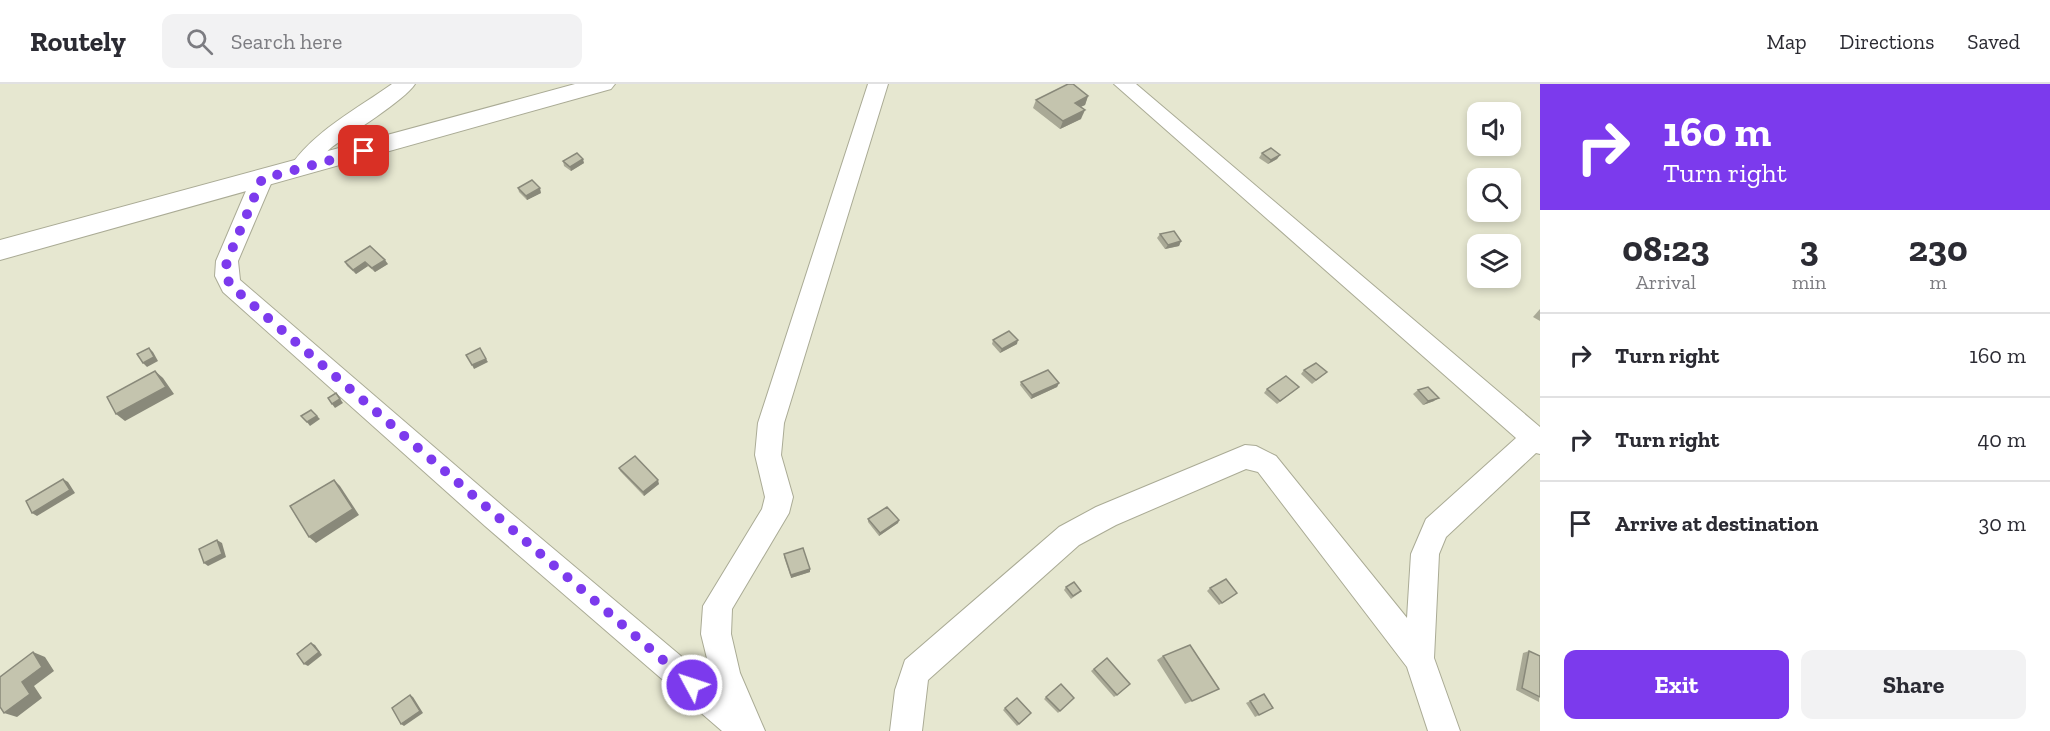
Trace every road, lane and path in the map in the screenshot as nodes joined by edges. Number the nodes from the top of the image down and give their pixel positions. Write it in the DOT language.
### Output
graph roads {
  1 [pos="405,84"];
  2 [pos="603,84"];
  3 [pos="878,84"];
  4 [pos="1125,84"];
  5 [pos="299,169"];
  6 [pos="262,179"];
  7 [pos="0,250"];
  8 [pos="1538,440"];
  9 [pos="1419,658"];
  10 [pos="747,731"];
  11 [pos="906,731"];
  12 [pos="1444,731"];
  1 -- 5 [label="street"];
  2 -- 5 [label="street"];
  3 -- 10 [label="street"];
  4 -- 8 [label="street"];
  5 -- 6 [label="street"];
  6 -- 7 [label="street"];
  6 -- 10 [label="street"];
  8 -- 9 [label="street"];
  9 -- 11 [label="street"];
  9 -- 12 [label="street"];
}
